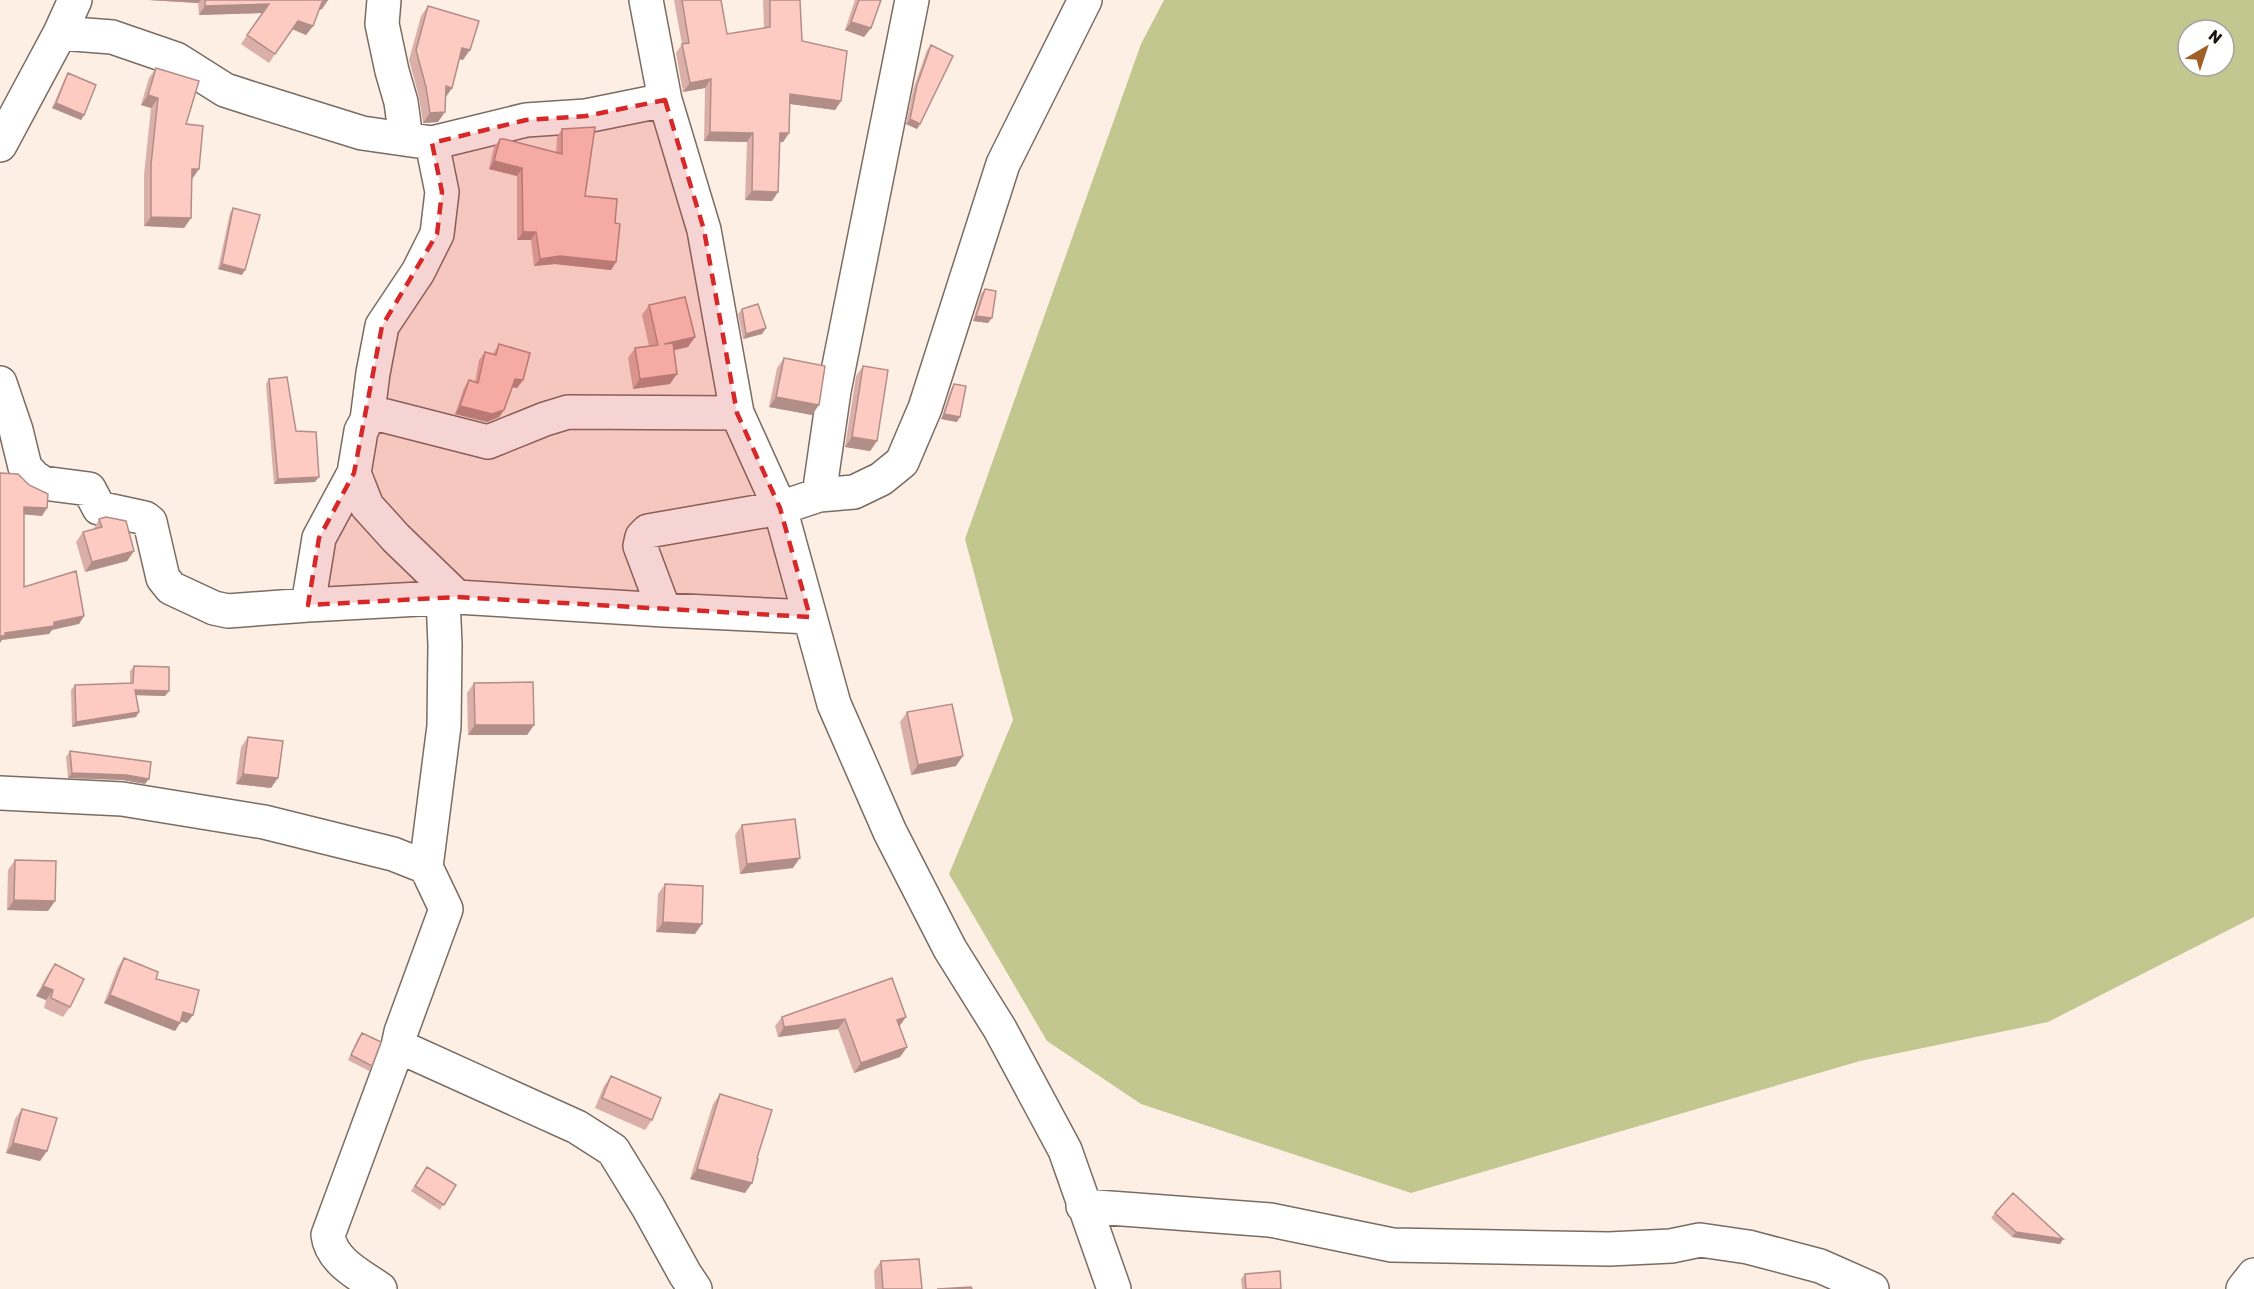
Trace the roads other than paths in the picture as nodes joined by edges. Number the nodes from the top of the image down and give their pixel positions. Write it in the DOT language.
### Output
graph roads {
  1 [pos="75,0"];
  2 [pos="384,0"];
  3 [pos="646,0"];
  4 [pos="912,0"];
  5 [pos="1085,0"];
  6 [pos="60,33"];
  7 [pos="665,100"];
  8 [pos="419,141"];
  9 [pos="0,145"];
  10 [pos="0,383"];
  11 [pos="737,412"];
  12 [pos="367,420"];
  13 [pos="354,473"];
  14 [pos="819,495"];
  15 [pos="780,508"];
  16 [pos="450,598"];
  17 [pos="308,605"];
  18 [pos="664,610"];
  19 [pos="810,617"];
  20 [pos="0,793"];
  21 [pos="426,867"];
  22 [pos="398,1046"];
  23 [pos="1083,1206"];
  24 [pos="2254,1275"];
  25 [pos="380,1289"];
  26 [pos="695,1289"];
  27 [pos="1114,1289"];
  28 [pos="1872,1289"];
  29 [pos="2243,1289"];
  1 -- 6 [label="street"];
  2 -- 8 [label="street"];
  3 -- 7 [label="street"];
  4 -- 14 [label="street"];
  5 -- 14 [label="street"];
  6 -- 8 [label="street"];
  6 -- 9 [label="street"];
  7 -- 8 [label="street"];
  7 -- 11 [label="street"];
  8 -- 12 [label="street"];
  10 -- 17 [label="street"];
  11 -- 12 [label="street"];
  11 -- 15 [label="street"];
  12 -- 13 [label="street"];
  13 -- 16 [label="street"];
  13 -- 17 [label="street"];
  14 -- 15 [label="street"];
  15 -- 18 [label="street"];
  15 -- 19 [label="street"];
  16 -- 17 [label="street"];
  16 -- 18 [label="street"];
  16 -- 21 [label="street"];
  18 -- 19 [label="street"];
  19 -- 23 [label="street"];
  20 -- 21 [label="street"];
  21 -- 22 [label="street"];
  22 -- 25 [label="street"];
  22 -- 26 [label="street"];
  23 -- 27 [label="street"];
  23 -- 28 [label="street"];
  24 -- 29 [label="street"];
}
